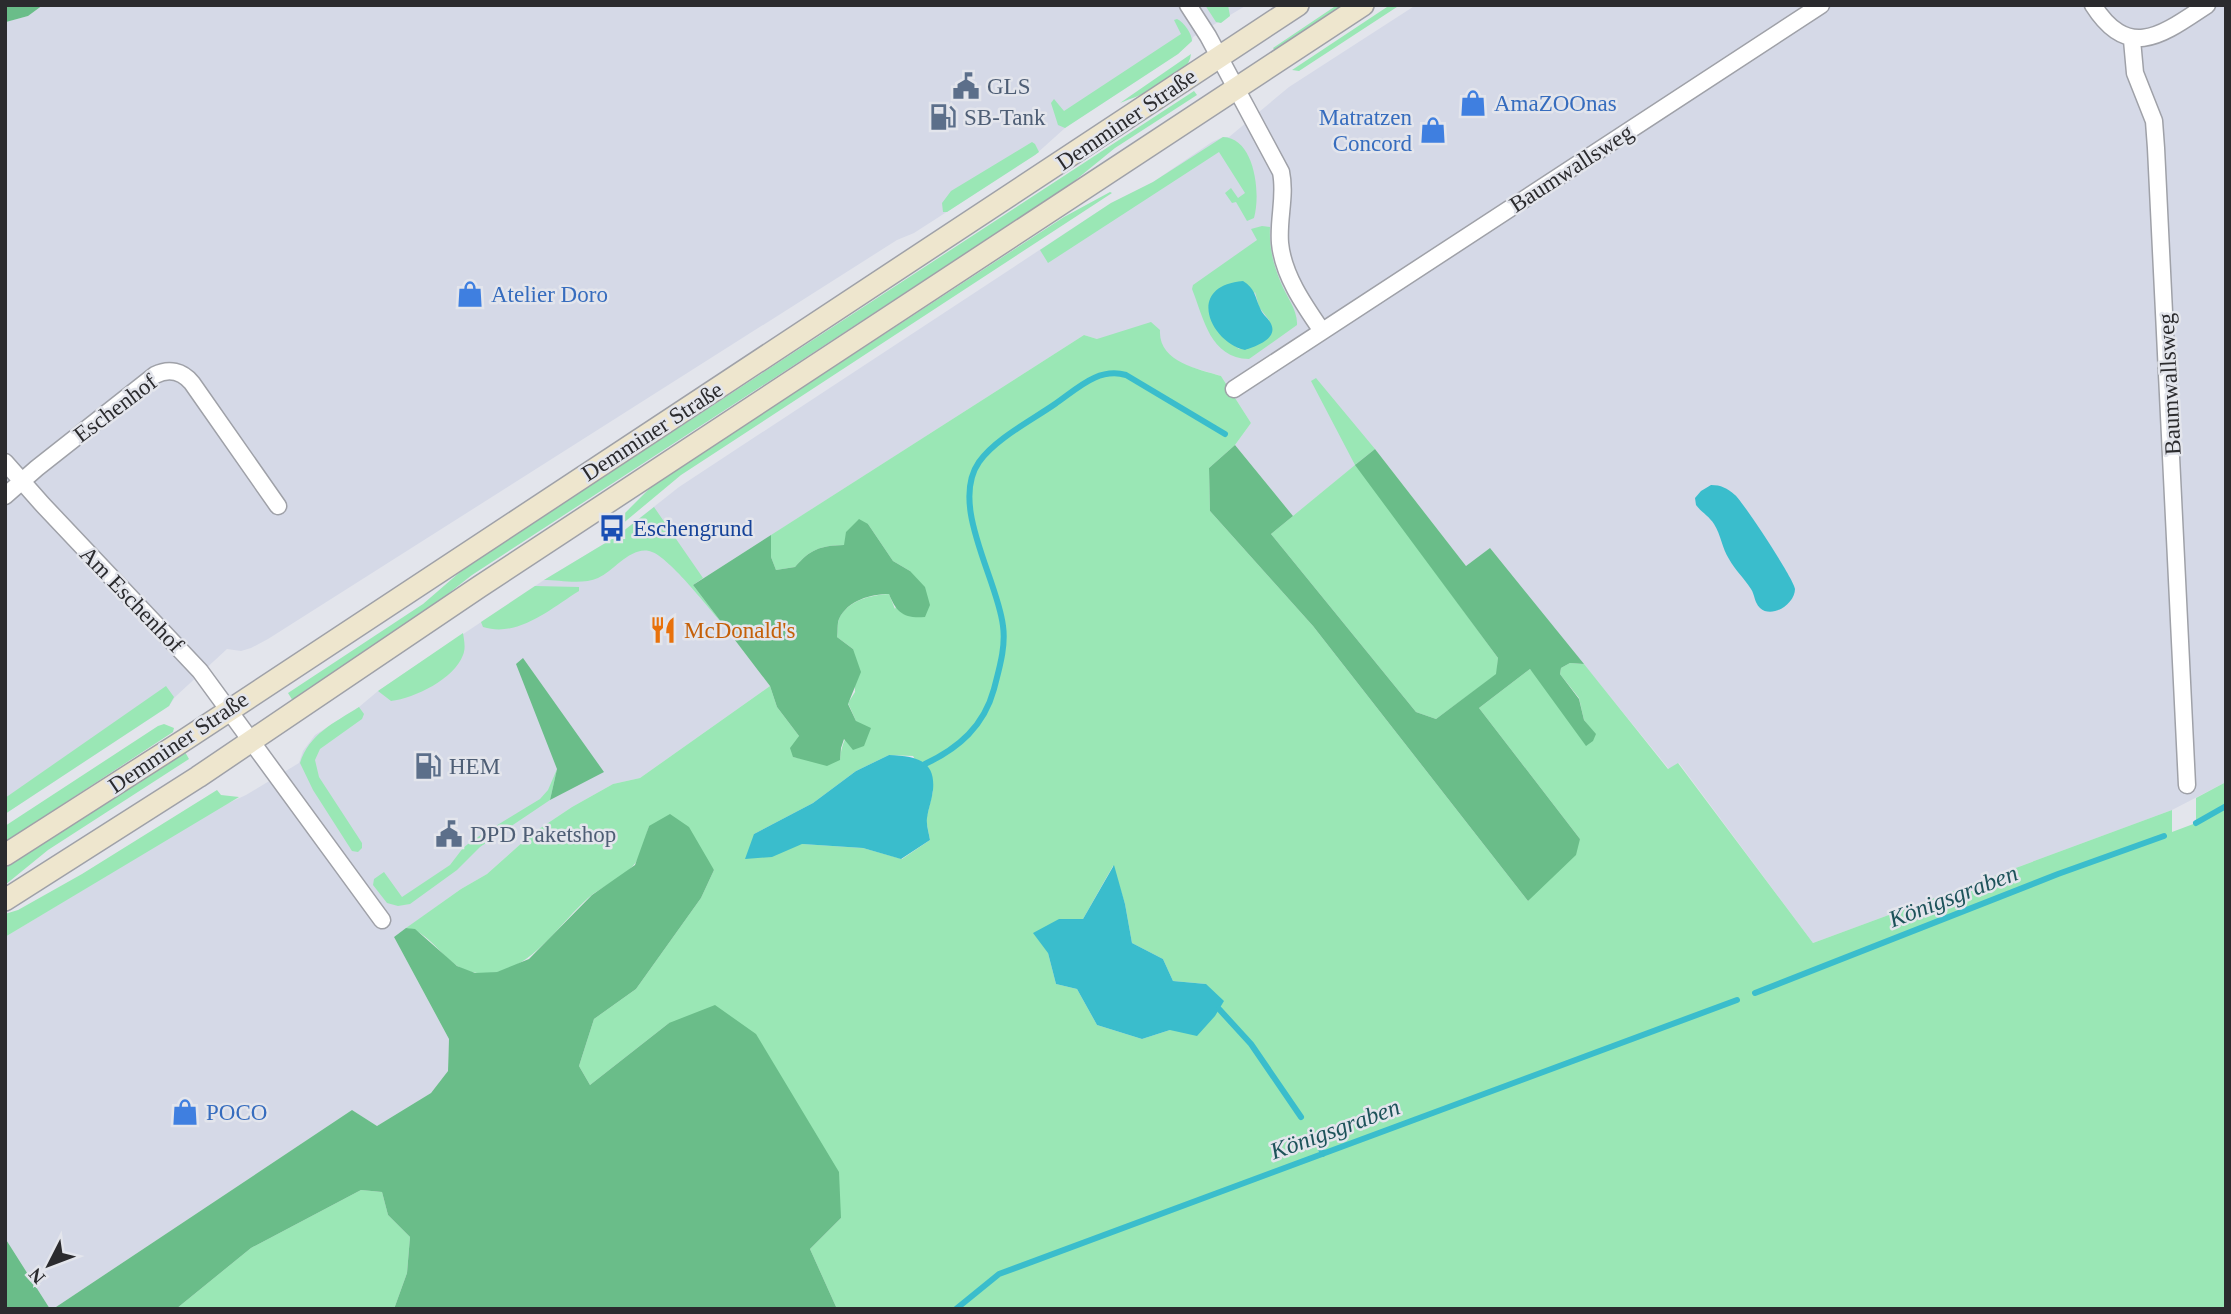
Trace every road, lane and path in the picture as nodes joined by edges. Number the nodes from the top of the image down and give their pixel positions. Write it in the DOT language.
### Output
graph roads {
  1 [pos="1188,5"];
  2 [pos="1298,5"];
  3 [pos="1363,5"];
  4 [pos="1821,5"];
  5 [pos="2093,5"];
  6 [pos="2207,5"];
  7 [pos="2132,40"];
  8 [pos="1219,57"];
  9 [pos="1236,88"];
  10 [pos="1322,331"];
  11 [pos="1234,389"];
  12 [pos="5,462"];
  13 [pos="22,481"];
  14 [pos="5,496"];
  15 [pos="278,506"];
  16 [pos="228,710"];
  17 [pos="251,742"];
  18 [pos="2187,785"];
  19 [pos="5,855"];
  20 [pos="5,901"];
  21 [pos="382,920"];
  1 -- 8 [label="street"];
  2 -- 8 [label="main road, Demminer Straße"];
  3 -- 9 [label="main road, Demminer Straße"];
  4 -- 10 [label="street, Baumwallsweg"];
  5 -- 7 [label="street"];
  6 -- 7 [label="street"];
  7 -- 18 [label="street, Baumwallsweg"];
  8 -- 9 [label="street"];
  8 -- 16 [label="main road, Demminer Straße"];
  9 -- 10 [label="street"];
  9 -- 17 [label="main road, Demminer Straße"];
  10 -- 11 [label="street, Baumwallsweg"];
  12 -- 13 [label="street, Am Eschenhof"];
  13 -- 14 [label="street, Eschenhof"];
  13 -- 15 [label="street, Eschenhof"];
  13 -- 16 [label="street, Am Eschenhof"];
  16 -- 17 [label="street, Am Eschenhof"];
  16 -- 19 [label="main road, Demminer Straße"];
  17 -- 20 [label="main road, Demminer Straße"];
  17 -- 21 [label="street, Demminer Straße"];
}
